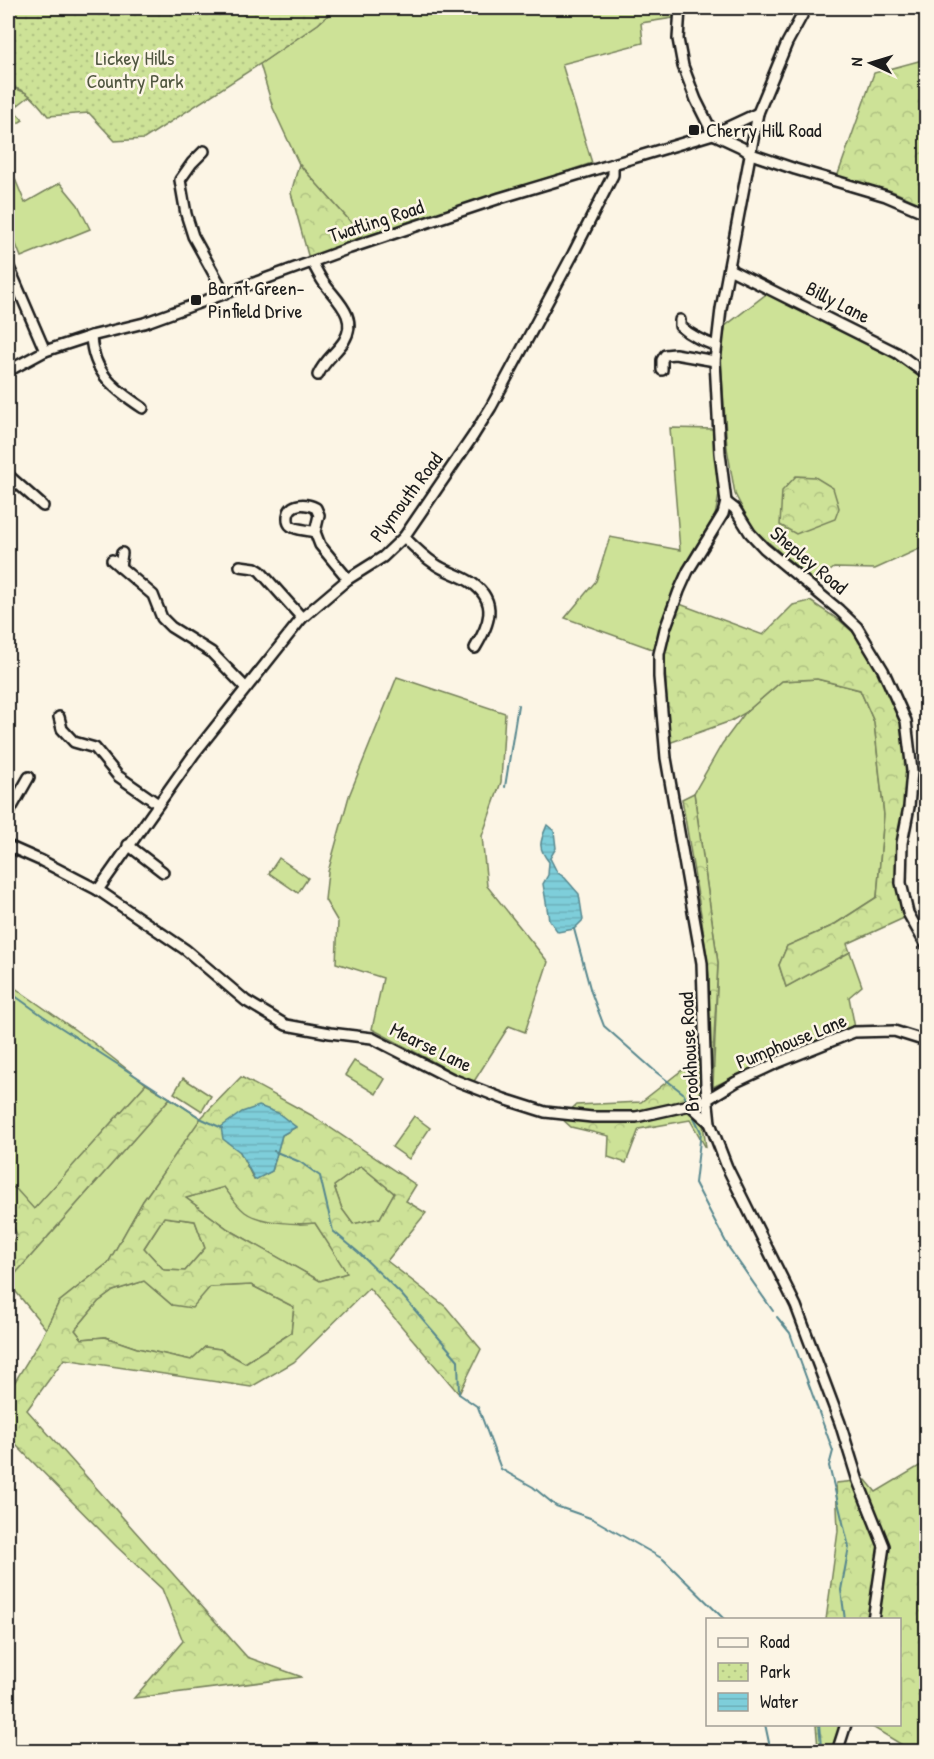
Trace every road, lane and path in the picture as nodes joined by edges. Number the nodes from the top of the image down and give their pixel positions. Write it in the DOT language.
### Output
graph roads {
  1 [pos="680,8"];
  2 [pos="806,8"];
  3 [pos="758,113"];
  4 [pos="713,134"];
  5 [pos="204,151"];
  6 [pos="751,154"];
  7 [pos="614,164"];
  8 [pos="927,213"];
  9 [pos="312,262"];
  10 [pos="8,265"];
  11 [pos="729,269"];
  12 [pos="225,294"];
  13 [pos="680,320"];
  14 [pos="91,336"];
  15 [pos="716,346"];
  16 [pos="45,351"];
  17 [pos="715,361"];
  18 [pos="662,370"];
  19 [pos="8,371"];
  20 [pos="927,374"];
  21 [pos="318,375"];
  22 [pos="143,408"];
  23 [pos="8,474"];
  24 [pos="726,502"];
  25 [pos="43,506"];
  26 [pos="315,532"];
  27 [pos="404,537"];
  28 [pos="122,553"];
  29 [pos="240,566"];
  30 [pos="348,579"];
  31 [pos="302,618"];
  32 [pos="475,648"];
  33 [pos="246,688"];
  34 [pos="59,717"];
  35 [pos="28,777"];
  36 [pos="158,804"];
  37 [pos="8,814"];
  38 [pos="128,845"];
  39 [pos="8,846"];
  40 [pos="163,872"];
  41 [pos="98,890"];
  42 [pos="927,945"];
  43 [pos="927,1041"];
  44 [pos="708,1099"];
  45 [pos="690,1105"];
  46 [pos="710,1123"];
  47 [pos="873,1618"];
  48 [pos="846,1726"];
  49 [pos="837,1752"];
  1 -- 4 [label="street"];
  2 -- 3 [label="street"];
  3 -- 4 [label="street, Twatling Road"];
  3 -- 6 [label="street"];
  4 -- 6 [label="street"];
  4 -- 7 [label="street, Twatling Road"];
  5 -- 12 [label="street"];
  6 -- 8 [label="street"];
  6 -- 11 [label="street"];
  7 -- 9 [label="street, Twatling Road"];
  7 -- 27 [label="street, Plymouth Road"];
  9 -- 12 [label="street, Twatling Road"];
  9 -- 21 [label="street"];
  10 -- 16 [label="street"];
  11 -- 15 [label="street"];
  11 -- 20 [label="street, Billy Lane"];
  12 -- 14 [label="street, Twatling Road"];
  13 -- 15 [label="street"];
  14 -- 16 [label="street, Twatling Road"];
  14 -- 22 [label="street"];
  15 -- 17 [label="street"];
  16 -- 19 [label="street, Twatling Road"];
  17 -- 18 [label="street"];
  17 -- 24 [label="street"];
  23 -- 25 [label="street"];
  24 -- 42 [label="street, Shepley Road"];
  24 -- 44 [label="street, Brookhouse Road"];
  26 -- 30 [label="street"];
  27 -- 30 [label="street, Plymouth Road"];
  27 -- 32 [label="street"];
  28 -- 33 [label="street"];
  29 -- 31 [label="street"];
  30 -- 31 [label="street, Plymouth Road"];
  31 -- 33 [label="street, Plymouth Road"];
  33 -- 36 [label="street, Plymouth Road"];
  34 -- 36 [label="street"];
  35 -- 37 [label="street"];
  36 -- 38 [label="street, Plymouth Road"];
  38 -- 40 [label="street"];
  38 -- 41 [label="street, Plymouth Road"];
  39 -- 41 [label="street, Mearse Lane"];
  41 -- 45 [label="street, Mearse Lane"];
  43 -- 44 [label="street, Pumphouse Lane"];
  44 -- 45 [label="street, Mearse Lane"];
  44 -- 46 [label="street, Brookhouse Road"];
  45 -- 46 [label="street"];
  46 -- 47 [label="street, Brookhouse Road"];
  48 -- 49 [label="street"];
}
